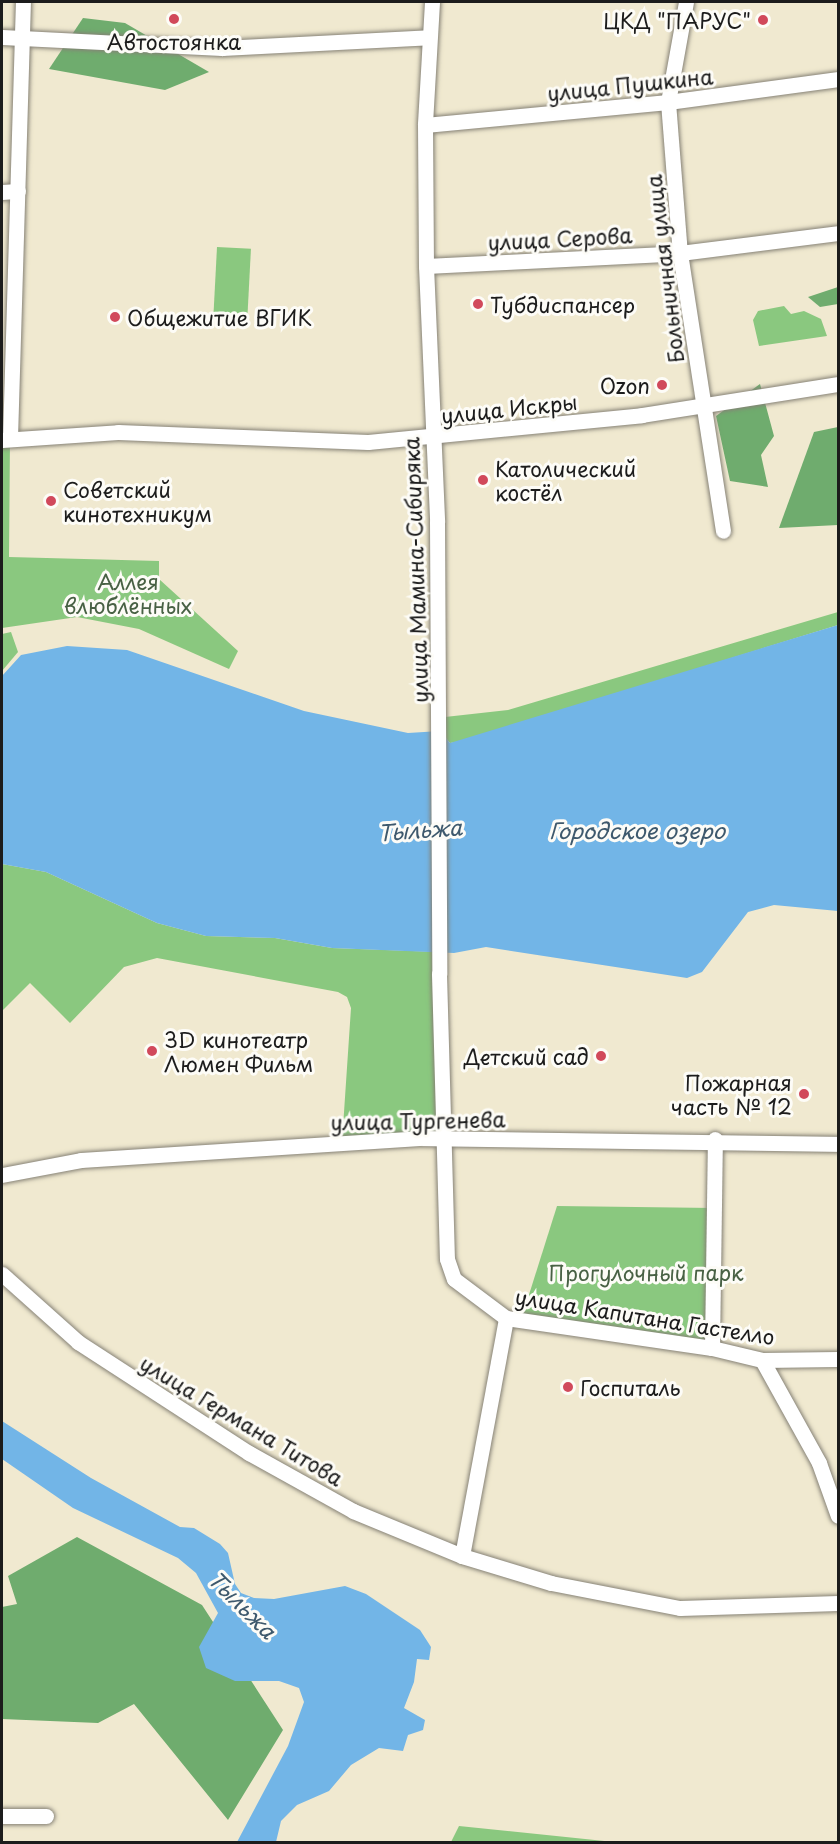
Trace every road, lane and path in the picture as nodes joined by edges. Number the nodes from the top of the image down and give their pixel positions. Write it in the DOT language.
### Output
graph roads {
  1 [pos="22,2"];
  2 [pos="432,2"];
  3 [pos="686,2"];
  4 [pos="22,37"];
  5 [pos="429,37"];
  6 [pos="2,38"];
  7 [pos="838,79"];
  8 [pos="668,102"];
  9 [pos="425,125"];
  10 [pos="18,191"];
  11 [pos="2,192"];
  12 [pos="838,233"];
  13 [pos="680,253"];
  14 [pos="426,266"];
  15 [pos="6,301"];
  16 [pos="838,384"];
  17 [pos="703,406"];
  18 [pos="433,438"];
  19 [pos="6,439"];
  20 [pos="723,531"];
  21 [pos="445,1138"];
  22 [pos="715,1140"];
  23 [pos="838,1144"];
  24 [pos="2,1175"];
  25 [pos="2,1274"];
  26 [pos="506,1317"];
  27 [pos="712,1348"];
  28 [pos="838,1359"];
  29 [pos="762,1360"];
  30 [pos="838,1516"];
  31 [pos="462,1556"];
  32 [pos="838,1603"];
  33 [pos="2,1816"];
  34 [pos="46,1816"];
  1 -- 4 [label="street"];
  2 -- 5 [label="street, улица Мамина-Сибиряка"];
  3 -- 8 [label="street, Больничная улица"];
  4 -- 5 [label="street"];
  4 -- 6 [label="street"];
  4 -- 10 [label="street"];
  5 -- 9 [label="street, улица Мамина-Сибиряка"];
  7 -- 8 [label="street, улица Пушкина"];
  8 -- 9 [label="street, улица Пушкина"];
  8 -- 13 [label="street, Больничная улица"];
  9 -- 14 [label="street, улица Мамина-Сибиряка"];
  10 -- 11 [label="street"];
  10 -- 15 [label="street"];
  12 -- 13 [label="street, улица Серова"];
  13 -- 14 [label="street, улица Серова"];
  13 -- 17 [label="street, Больничная улица"];
  14 -- 18 [label="street, улица Мамина-Сибиряка"];
  15 -- 19 [label="street"];
  16 -- 17 [label="street, улица Искры"];
  17 -- 18 [label="street, улица Искры"];
  17 -- 20 [label="street, Больничная улица"];
  18 -- 19 [label="street, улица Искры"];
  18 -- 21 [label="street, улица Мамина-Сибиряка"];
  21 -- 22 [label="street, улица Тургенева"];
  21 -- 24 [label="street, улица Тургенева"];
  21 -- 26 [label="street, улица Капитана Гастелло"];
  22 -- 23 [label="street, улица Тургенева"];
  22 -- 27 [label="street"];
  25 -- 31 [label="street, улица Германа Титова"];
  26 -- 27 [label="street, улица Капитана Гастелло"];
  26 -- 31 [label="street"];
  27 -- 29 [label="street, улица Капитана Гастелло"];
  28 -- 29 [label="street, улица Капитана Гастелло"];
  29 -- 30 [label="street"];
  31 -- 32 [label="street, улица Германа Титова"];
  33 -- 34 [label="street"];
}
